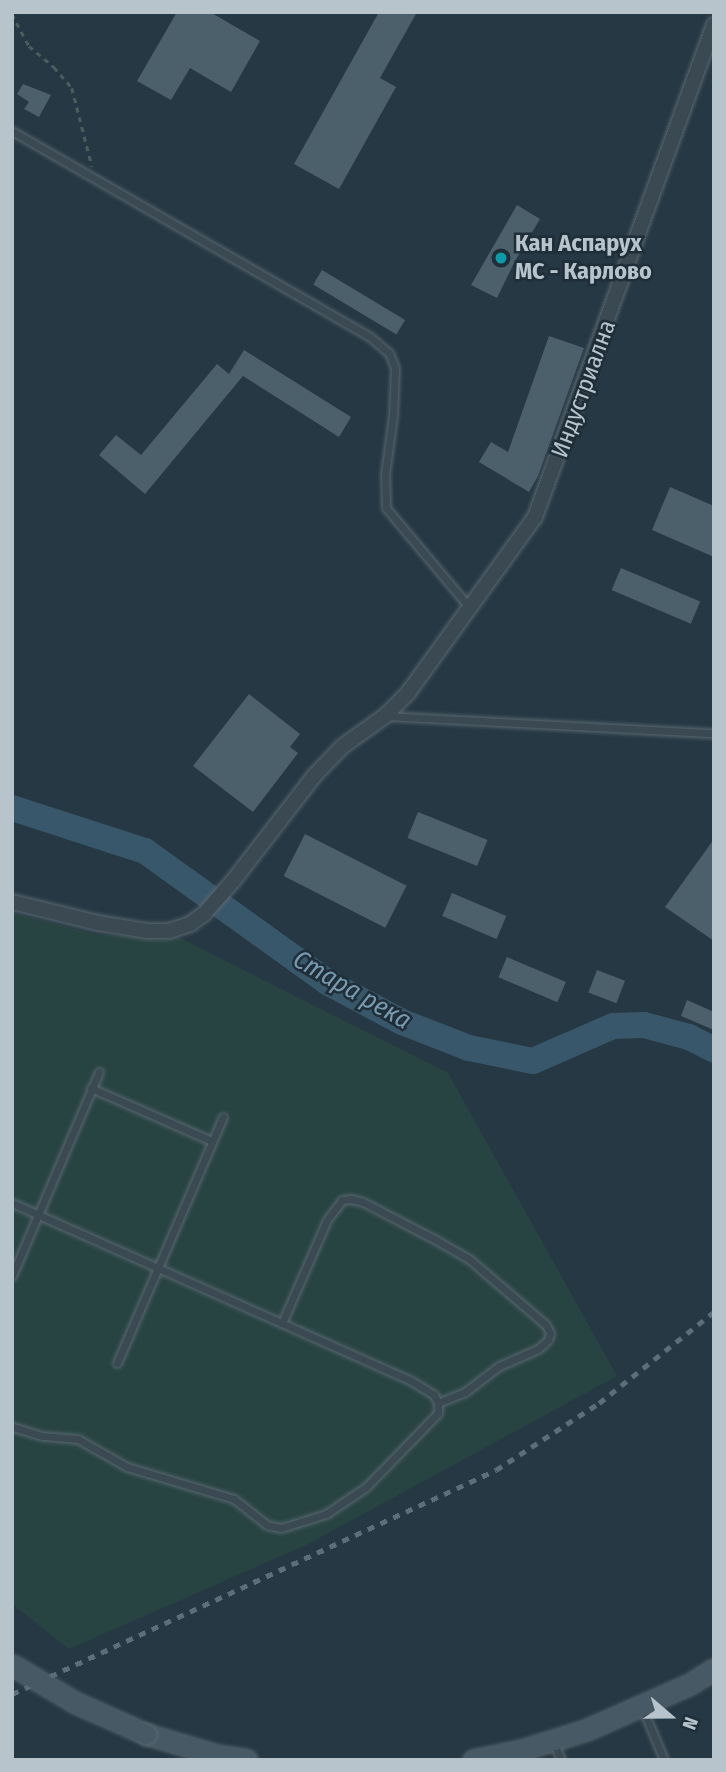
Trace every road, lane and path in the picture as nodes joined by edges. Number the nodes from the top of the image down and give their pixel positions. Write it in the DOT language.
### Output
graph roads {
  1 [pos="12,13"];
  2 [pos="714,26"];
  3 [pos="12,131"];
  4 [pos="96,179"];
  5 [pos="469,607"];
  6 [pos="385,716"];
  7 [pos="714,733"];
  8 [pos="12,902"];
  9 [pos="99,1072"];
  10 [pos="92,1087"];
  11 [pos="223,1117"];
  12 [pos="212,1141"];
  13 [pos="12,1203"];
  14 [pos="40,1213"];
  15 [pos="158,1268"];
  16 [pos="12,1276"];
  17 [pos="282,1323"];
  18 [pos="117,1363"];
  19 [pos="438,1403"];
  20 [pos="12,1427"];
  21 [pos="12,1665"];
  22 [pos="714,1669"];
  23 [pos="641,1706"];
  24 [pos="552,1741"];
  25 [pos="477,1759"];
  26 [pos="247,1760"];
  27 [pos="561,1760"];
  28 [pos="664,1760"];
  1 -- 4 [label="path"];
  2 -- 5 [label="street, Индустриална"];
  3 -- 4 [label="lane"];
  4 -- 5 [label="lane"];
  5 -- 6 [label="street, Индустриална"];
  6 -- 7 [label="lane"];
  6 -- 8 [label="street, Индустриална"];
  9 -- 10 [label="lane"];
  10 -- 12 [label="lane"];
  10 -- 14 [label="lane"];
  11 -- 12 [label="lane"];
  12 -- 15 [label="lane"];
  13 -- 14 [label="lane"];
  14 -- 15 [label="lane"];
  14 -- 16 [label="lane"];
  15 -- 17 [label="lane"];
  15 -- 18 [label="lane"];
  17 -- 19 [label="lane"];
  17 -- 19 [label="lane"];
  19 -- 20 [label="lane"];
  21 -- 26 [label="main road, bridge"];
  22 -- 23 [label="main road"];
  23 -- 24 [label="main road"];
  23 -- 28 [label="lane"];
  24 -- 25 [label="main road"];
  24 -- 27 [label="lane"];
}
